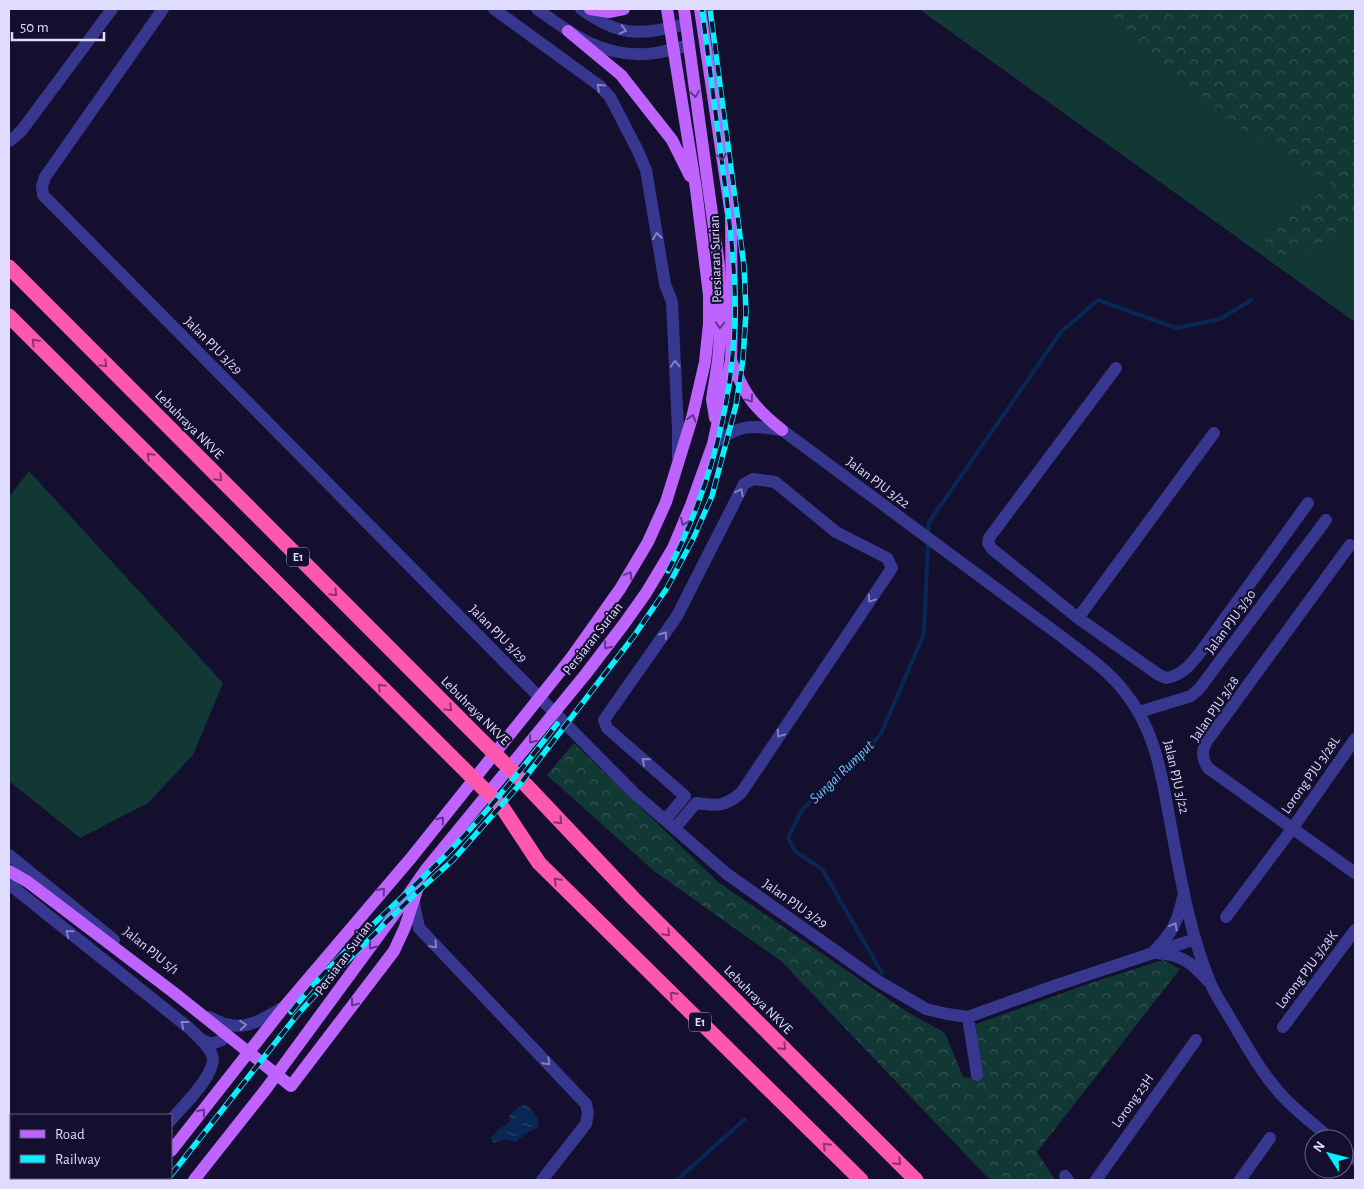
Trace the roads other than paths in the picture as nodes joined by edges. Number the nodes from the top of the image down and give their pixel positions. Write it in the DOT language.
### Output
graph roads {
  1 [pos="112,9"];
  2 [pos="163,9"];
  3 [pos="494,9"];
  4 [pos="537,9"];
  5 [pos="581,9"];
  6 [pos="590,9"];
  7 [pos="624,9"];
  8 [pos="666,9"];
  9 [pos="684,9"];
  10 [pos="700,9"];
  11 [pos="686,24"];
  12 [pos="670,28"];
  13 [pos="568,31"];
  14 [pos="689,45"];
  15 [pos="673,49"];
  16 [pos="9,141"];
  17 [pos="696,189"];
  18 [pos="9,266"];
  19 [pos="9,316"];
  20 [pos="731,360"];
  21 [pos="1116,368"];
  22 [pos="716,427"];
  23 [pos="782,430"];
  24 [pos="1214,432"];
  25 [pos="713,444"];
  26 [pos="678,465"];
  27 [pos="1308,503"];
  28 [pos="1326,520"];
  29 [pos="1350,545"];
  30 [pos="1256,575"];
  31 [pos="1275,588"];
  32 [pos="1242,596"];
  33 [pos="1259,609"];
  34 [pos="1078,618"];
  35 [pos="1139,712"];
  36 [pos="1355,740"];
  37 [pos="671,824"];
  38 [pos="1292,829"];
  39 [pos="9,855"];
  40 [pos="9,871"];
  41 [pos="423,873"];
  42 [pos="1355,873"];
  43 [pos="9,884"];
  44 [pos="1184,893"];
  45 [pos="414,903"];
  46 [pos="1226,916"];
  47 [pos="1355,930"];
  48 [pos="1195,939"];
  49 [pos="1152,952"];
  50 [pos="1210,984"];
  51 [pos="285,1006"];
  52 [pos="968,1017"];
  53 [pos="220,1023"];
  54 [pos="1283,1027"];
  55 [pos="201,1040"];
  56 [pos="1196,1040"];
  57 [pos="977,1075"];
  58 [pos="172,1119"];
  59 [pos="1320,1129"];
  60 [pos="1270,1138"];
  61 [pos="172,1150"];
  62 [pos="194,1180"];
  63 [pos="542,1180"];
  64 [pos="861,1180"];
  65 [pos="916,1180"];
  66 [pos="1096,1180"];
  67 [pos="1240,1180"];
  1 -- 16 [label="street"];
  2 -- 37 [label="street, Jalan PJU 3/29"];
  26 -- 3 [label="street, one-way"];
  4 -- 13 [label="street"];
  5 -- 12 [label="street, one-way"];
  6 -- 7 [label="main road"];
  8 -- 12 [label="main road, Persiaran Surian"];
  9 -- 11 [label="main road"];
  10 -- 20 [label="main road, Persiaran Surian, one-way"];
  11 -- 12 [label="street"];
  11 -- 14 [label="main road"];
  12 -- 15 [label="main road, Persiaran Surian"];
  13 -- 15 [label="street"];
  13 -- 17 [label="main road"];
  14 -- 15 [label="street"];
  14 -- 22 [label="main road, one-way"];
  15 -- 17 [label="main road, Persiaran Surian"];
  26 -- 17 [label="main road, Persiaran Surian, one-way"];
  18 -- 65 [label="highway, Lebuhraya NKVE / E1, one-way"];
  64 -- 19 [label="highway, E1, one-way"];
  20 -- 22 [label="main road, Persiaran Surian"];
  20 -- 23 [label="main road, one-way"];
  21 -- 34 [label="street"];
  22 -- 25 [label="main road, Persiaran Surian"];
  23 -- 25 [label="street"];
  23 -- 35 [label="street, Jalan PJU 3/22"];
  24 -- 34 [label="street"];
  25 -- 41 [label="main road, Persiaran Surian, one-way"];
  51 -- 26 [label="main road, Persiaran Surian, one-way"];
  27 -- 30 [label="street"];
  28 -- 31 [label="street, Jalan PJU 3/30"];
  29 -- 38 [label="street, Jalan PJU 3/28"];
  30 -- 31 [label="street"];
  30 -- 32 [label="street"];
  31 -- 33 [label="street, Jalan PJU 3/30"];
  32 -- 33 [label="street"];
  32 -- 34 [label="street"];
  33 -- 35 [label="street, Jalan PJU 3/30"];
  35 -- 44 [label="street, Jalan PJU 3/22"];
  36 -- 38 [label="street, Lorong PJU 3/28L"];
  37 -- 37 [label="street, one-way"];
  37 -- 52 [label="street, Jalan PJU 3/29"];
  38 -- 42 [label="street, Jalan PJU 3/28"];
  38 -- 46 [label="street, Lorong PJU 3/28L"];
  39 -- 53 [label="street, Jalan PJU 5/1"];
  45 -- 40 [label="main road, one-way"];
  41 -- 45 [label="main road"];
  41 -- 62 [label="main road, Persiaran Surian, one-way"];
  55 -- 43 [label="street, one-way"];
  44 -- 48 [label="street, Jalan PJU 3/22"];
  49 -- 44 [label="street, one-way"];
  45 -- 63 [label="street, one-way"];
  47 -- 54 [label="street, Lorong PJU 3/28K"];
  48 -- 49 [label="street, Jalan PJU 3/29"];
  48 -- 50 [label="street, Jalan PJU 3/22"];
  49 -- 50 [label="street"];
  49 -- 52 [label="street, Jalan PJU 3/29"];
  50 -- 59 [label="street, Jalan PJU 3/22"];
  53 -- 51 [label="street, Jalan PJU 5/1, one-way"];
  61 -- 51 [label="main road, Persiaran Surian, one-way"];
  52 -- 57 [label="street"];
  53 -- 55 [label="street"];
  55 -- 58 [label="street"];
  56 -- 66 [label="street, Lorong 23H"];
  60 -- 67 [label="street"];
}
